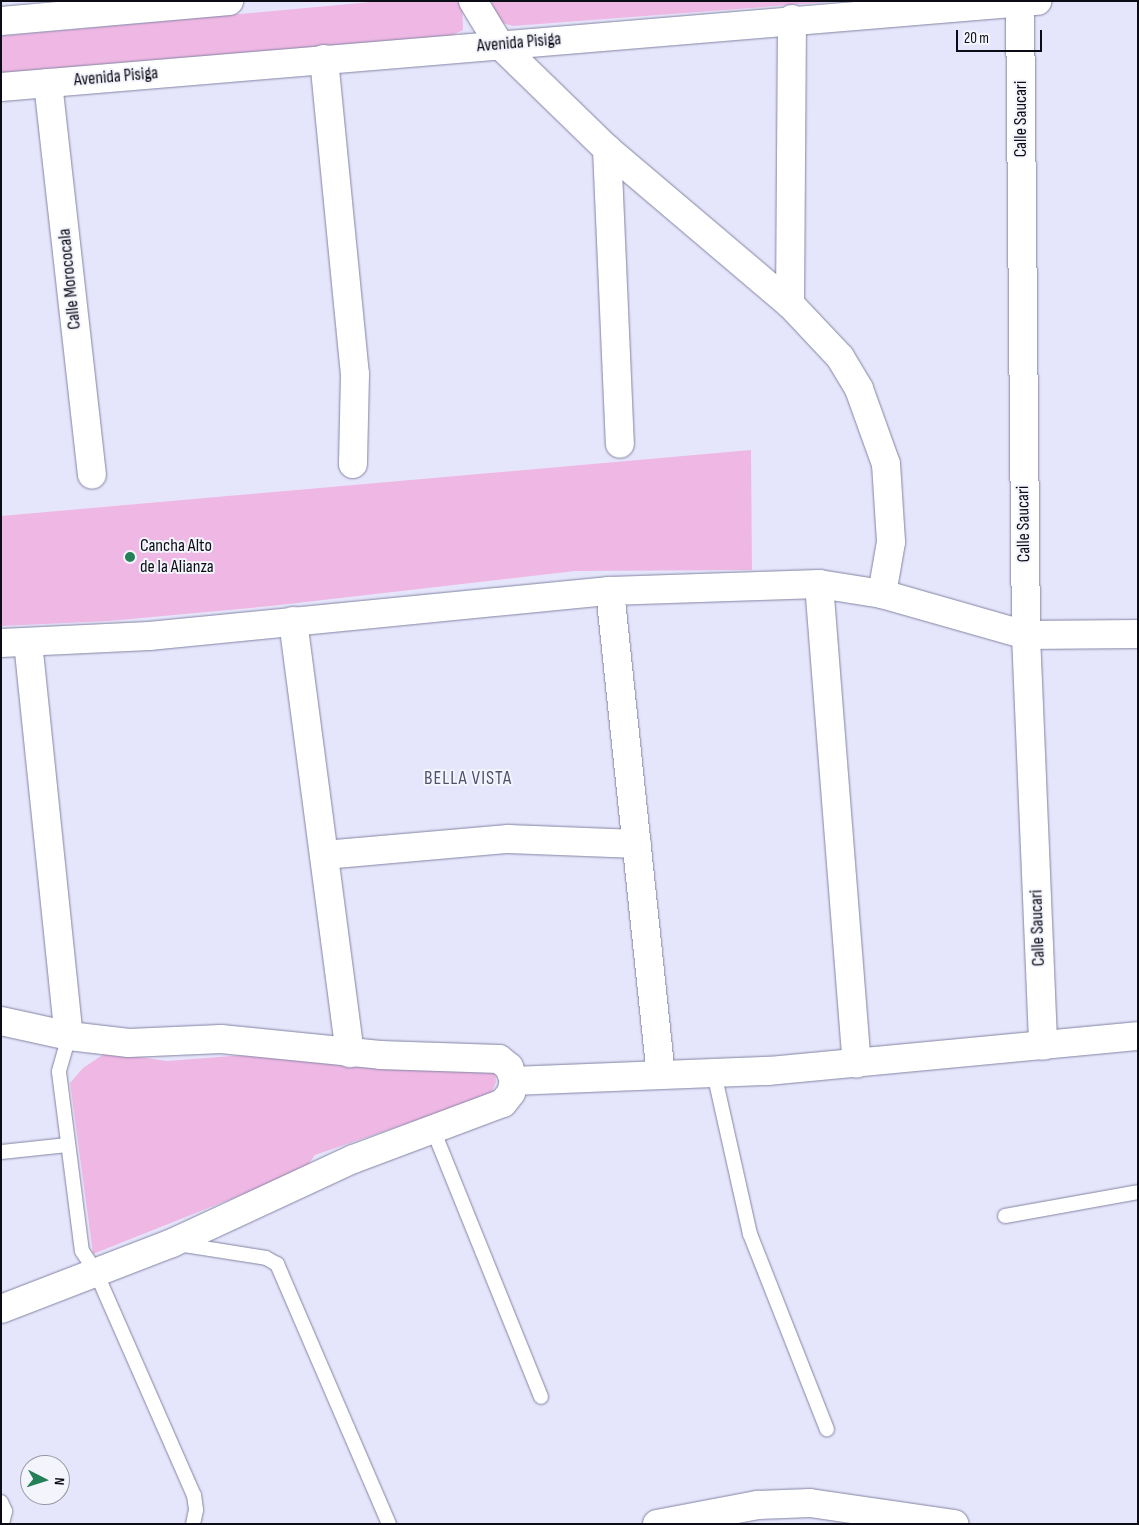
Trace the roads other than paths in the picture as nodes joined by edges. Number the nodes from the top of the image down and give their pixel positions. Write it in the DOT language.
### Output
graph roads {
  1 [pos="228,1"];
  2 [pos="1026,2"];
  3 [pos="160,4"];
  4 [pos="476,7"];
  5 [pos="792,19"];
  6 [pos="1,21"];
  7 [pos="499,44"];
  8 [pos="324,59"];
  9 [pos="48,83"];
  10 [pos="1,87"];
  11 [pos="607,149"];
  12 [pos="790,304"];
  13 [pos="620,444"];
  14 [pos="353,464"];
  15 [pos="92,475"];
  16 [pos="819,584"];
  17 [pos="610,591"];
  18 [pos="882,594"];
  19 [pos="293,621"];
  20 [pos="1138,634"];
  21 [pos="1026,635"];
  22 [pos="1,642"];
  23 [pos="28,642"];
  24 [pos="637,844"];
  25 [pos="324,855"];
  26 [pos="1,1022"];
  27 [pos="69,1036"];
  28 [pos="1138,1036"];
  29 [pos="1043,1046"];
  30 [pos="350,1053"];
  31 [pos="857,1063"];
  32 [pos="714,1073"];
  33 [pos="661,1074"];
  34 [pos="514,1081"];
  35 [pos="432,1127"];
  36 [pos="68,1145"];
  37 [pos="1,1152"];
  38 [pos="1138,1192"];
  39 [pos="1004,1216"];
  40 [pos="172,1243"];
  41 [pos="95,1270"];
  42 [pos="1,1309"];
  43 [pos="540,1397"];
  44 [pos="827,1429"];
  45 [pos="1,1502"];
  46 [pos="2,1524"];
  47 [pos="193,1524"];
  48 [pos="388,1524"];
  49 [pos="657,1524"];
  50 [pos="954,1524"];
  1 -- 3 [label="street"];
  2 -- 5 [label="street, Avenida Pisiga"];
  2 -- 21 [label="street, Calle Saucari"];
  3 -- 6 [label="street"];
  4 -- 7 [label="street"];
  5 -- 7 [label="street, Avenida Pisiga"];
  5 -- 12 [label="street"];
  7 -- 8 [label="street, Avenida Pisiga"];
  7 -- 11 [label="street"];
  8 -- 9 [label="street, Avenida Pisiga"];
  8 -- 14 [label="street"];
  9 -- 10 [label="street, Avenida Pisiga"];
  9 -- 15 [label="street, Calle Morococala"];
  11 -- 12 [label="street"];
  11 -- 13 [label="street"];
  12 -- 18 [label="street"];
  16 -- 17 [label="street"];
  16 -- 18 [label="street"];
  16 -- 31 [label="street"];
  17 -- 19 [label="street"];
  17 -- 24 [label="street"];
  18 -- 21 [label="street"];
  19 -- 23 [label="street"];
  19 -- 25 [label="street"];
  20 -- 21 [label="street"];
  21 -- 29 [label="street, Calle Saucari"];
  22 -- 23 [label="street"];
  23 -- 27 [label="street"];
  24 -- 25 [label="street"];
  24 -- 33 [label="street"];
  25 -- 30 [label="street"];
  26 -- 27 [label="street"];
  27 -- 30 [label="street"];
  27 -- 36 [label="lane"];
  28 -- 29 [label="street"];
  29 -- 31 [label="street"];
  30 -- 34 [label="street"];
  31 -- 32 [label="street"];
  32 -- 33 [label="street"];
  32 -- 44 [label="lane"];
  33 -- 34 [label="street"];
  34 -- 35 [label="street"];
  35 -- 40 [label="street"];
  35 -- 43 [label="lane"];
  36 -- 37 [label="lane"];
  36 -- 41 [label="lane"];
  38 -- 39 [label="lane"];
  40 -- 41 [label="street"];
  40 -- 48 [label="lane"];
  41 -- 42 [label="street"];
  41 -- 47 [label="lane"];
  45 -- 46 [label="lane"];
  49 -- 50 [label="street"];
}
